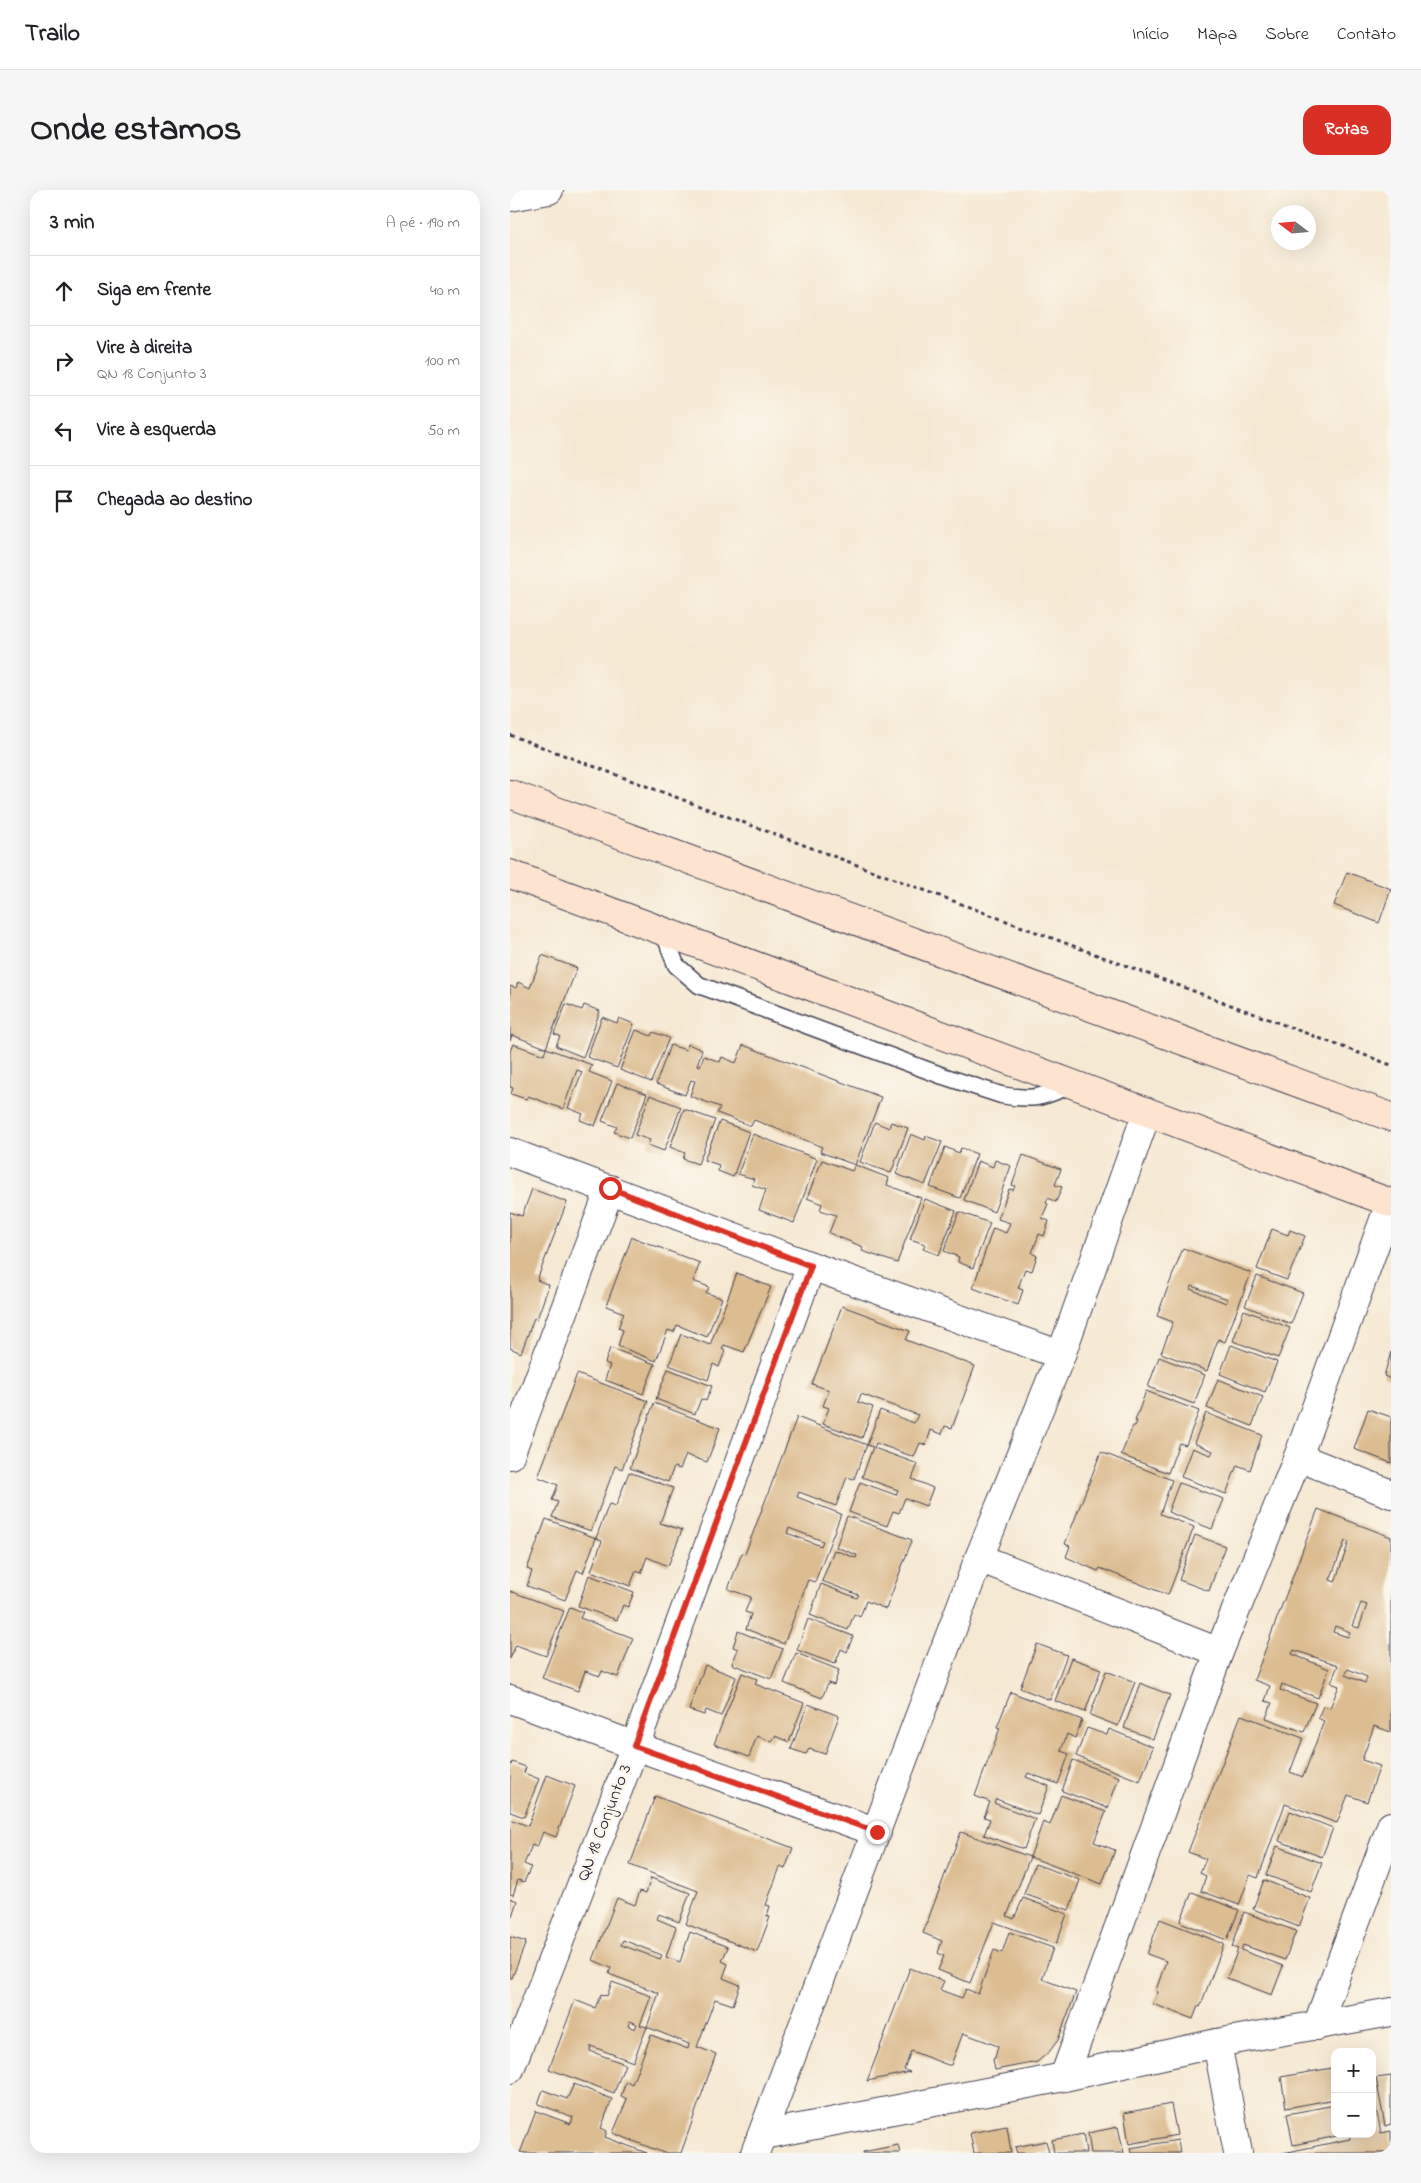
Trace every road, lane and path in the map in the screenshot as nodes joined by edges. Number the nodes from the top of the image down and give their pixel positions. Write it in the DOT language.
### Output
graph roads {
  1 [pos="549,190"];
  2 [pos="510,197"];
  3 [pos="510,736"];
  4 [pos="510,794"];
  5 [pos="510,874"];
  6 [pos="664,933"];
  7 [pos="1391,1065"];
  8 [pos="1075,1084"];
  9 [pos="1147,1112"];
  10 [pos="1391,1117"];
  11 [pos="510,1152"];
  12 [pos="610,1188"];
  13 [pos="1390,1203"];
  14 [pos="811,1266"];
  15 [pos="1061,1355"];
  16 [pos="510,1455"];
  17 [pos="1298,1457"];
  18 [pos="1391,1494"];
  19 [pos="979,1558"];
  20 [pos="1219,1652"];
  21 [pos="510,1698"];
  22 [pos="634,1746"];
  23 [pos="1391,1826"];
  24 [pos="877,1832"];
  25 [pos="1391,2012"];
  26 [pos="1317,2026"];
  27 [pos="1217,2043"];
  28 [pos="510,2069"];
  29 [pos="1064,2077"];
  30 [pos="759,2144"];
  31 [pos="1238,2153"];
  1 -- 2 [label="street"];
  3 -- 7 [label="path"];
  4 -- 10 [label="main road"];
  5 -- 6 [label="main road"];
  6 -- 8 [label="main road"];
  6 -- 8 [label="lane"];
  8 -- 9 [label="main road"];
  9 -- 13 [label="main road"];
  9 -- 15 [label="street"];
  11 -- 12 [label="street"];
  12 -- 14 [label="street"];
  12 -- 16 [label="street"];
  13 -- 17 [label="street"];
  14 -- 15 [label="street"];
  14 -- 22 [label="street, QN 18 Conjunto 3"];
  15 -- 19 [label="street"];
  17 -- 18 [label="street"];
  17 -- 20 [label="street"];
  19 -- 20 [label="street"];
  19 -- 24 [label="street"];
  20 -- 29 [label="street"];
  21 -- 22 [label="street"];
  22 -- 24 [label="street"];
  22 -- 28 [label="street, QN 18 Conjunto 3"];
  23 -- 26 [label="street"];
  24 -- 30 [label="street"];
  25 -- 26 [label="street"];
  26 -- 27 [label="street"];
  27 -- 29 [label="street"];
  27 -- 31 [label="street"];
  29 -- 30 [label="street"];
}
